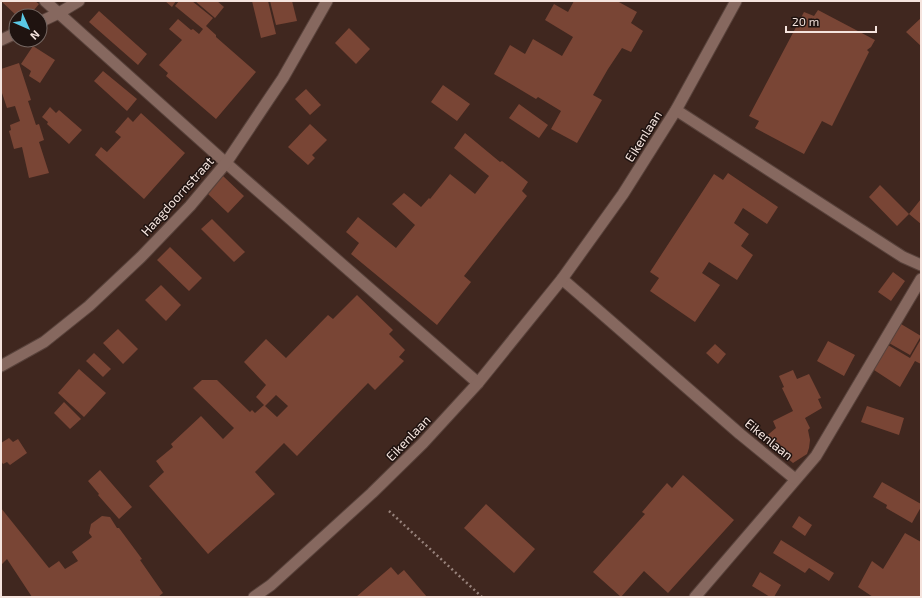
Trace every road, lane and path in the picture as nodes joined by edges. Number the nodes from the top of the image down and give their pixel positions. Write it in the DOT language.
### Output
graph roads {
  1 [pos="45,1"];
  2 [pos="78,1"];
  3 [pos="327,1"];
  4 [pos="736,1"];
  5 [pos="59,13"];
  6 [pos="48,18"];
  7 [pos="676,110"];
  8 [pos="226,163"];
  9 [pos="921,265"];
  10 [pos="562,279"];
  11 [pos="921,279"];
  12 [pos="1,366"];
  13 [pos="478,383"];
  14 [pos="795,479"];
  15 [pos="389,511"];
  16 [pos="254,597"];
  17 [pos="482,597"];
  18 [pos="695,597"];
  1 -- 5 [label="street"];
  2 -- 5 [label="street"];
  3 -- 8 [label="street, Haagdoornstraat"];
  4 -- 7 [label="street, Eikenlaan"];
  5 -- 6 [label="street"];
  5 -- 8 [label="street"];
  7 -- 9 [label="street"];
  7 -- 10 [label="street, Eikenlaan"];
  8 -- 12 [label="street, Haagdoornstraat"];
  8 -- 13 [label="street"];
  10 -- 13 [label="street, Eikenlaan"];
  10 -- 14 [label="street, Eikenlaan"];
  11 -- 14 [label="street"];
  13 -- 16 [label="street, Eikenlaan"];
  14 -- 18 [label="street"];
  15 -- 17 [label="path"];
}
